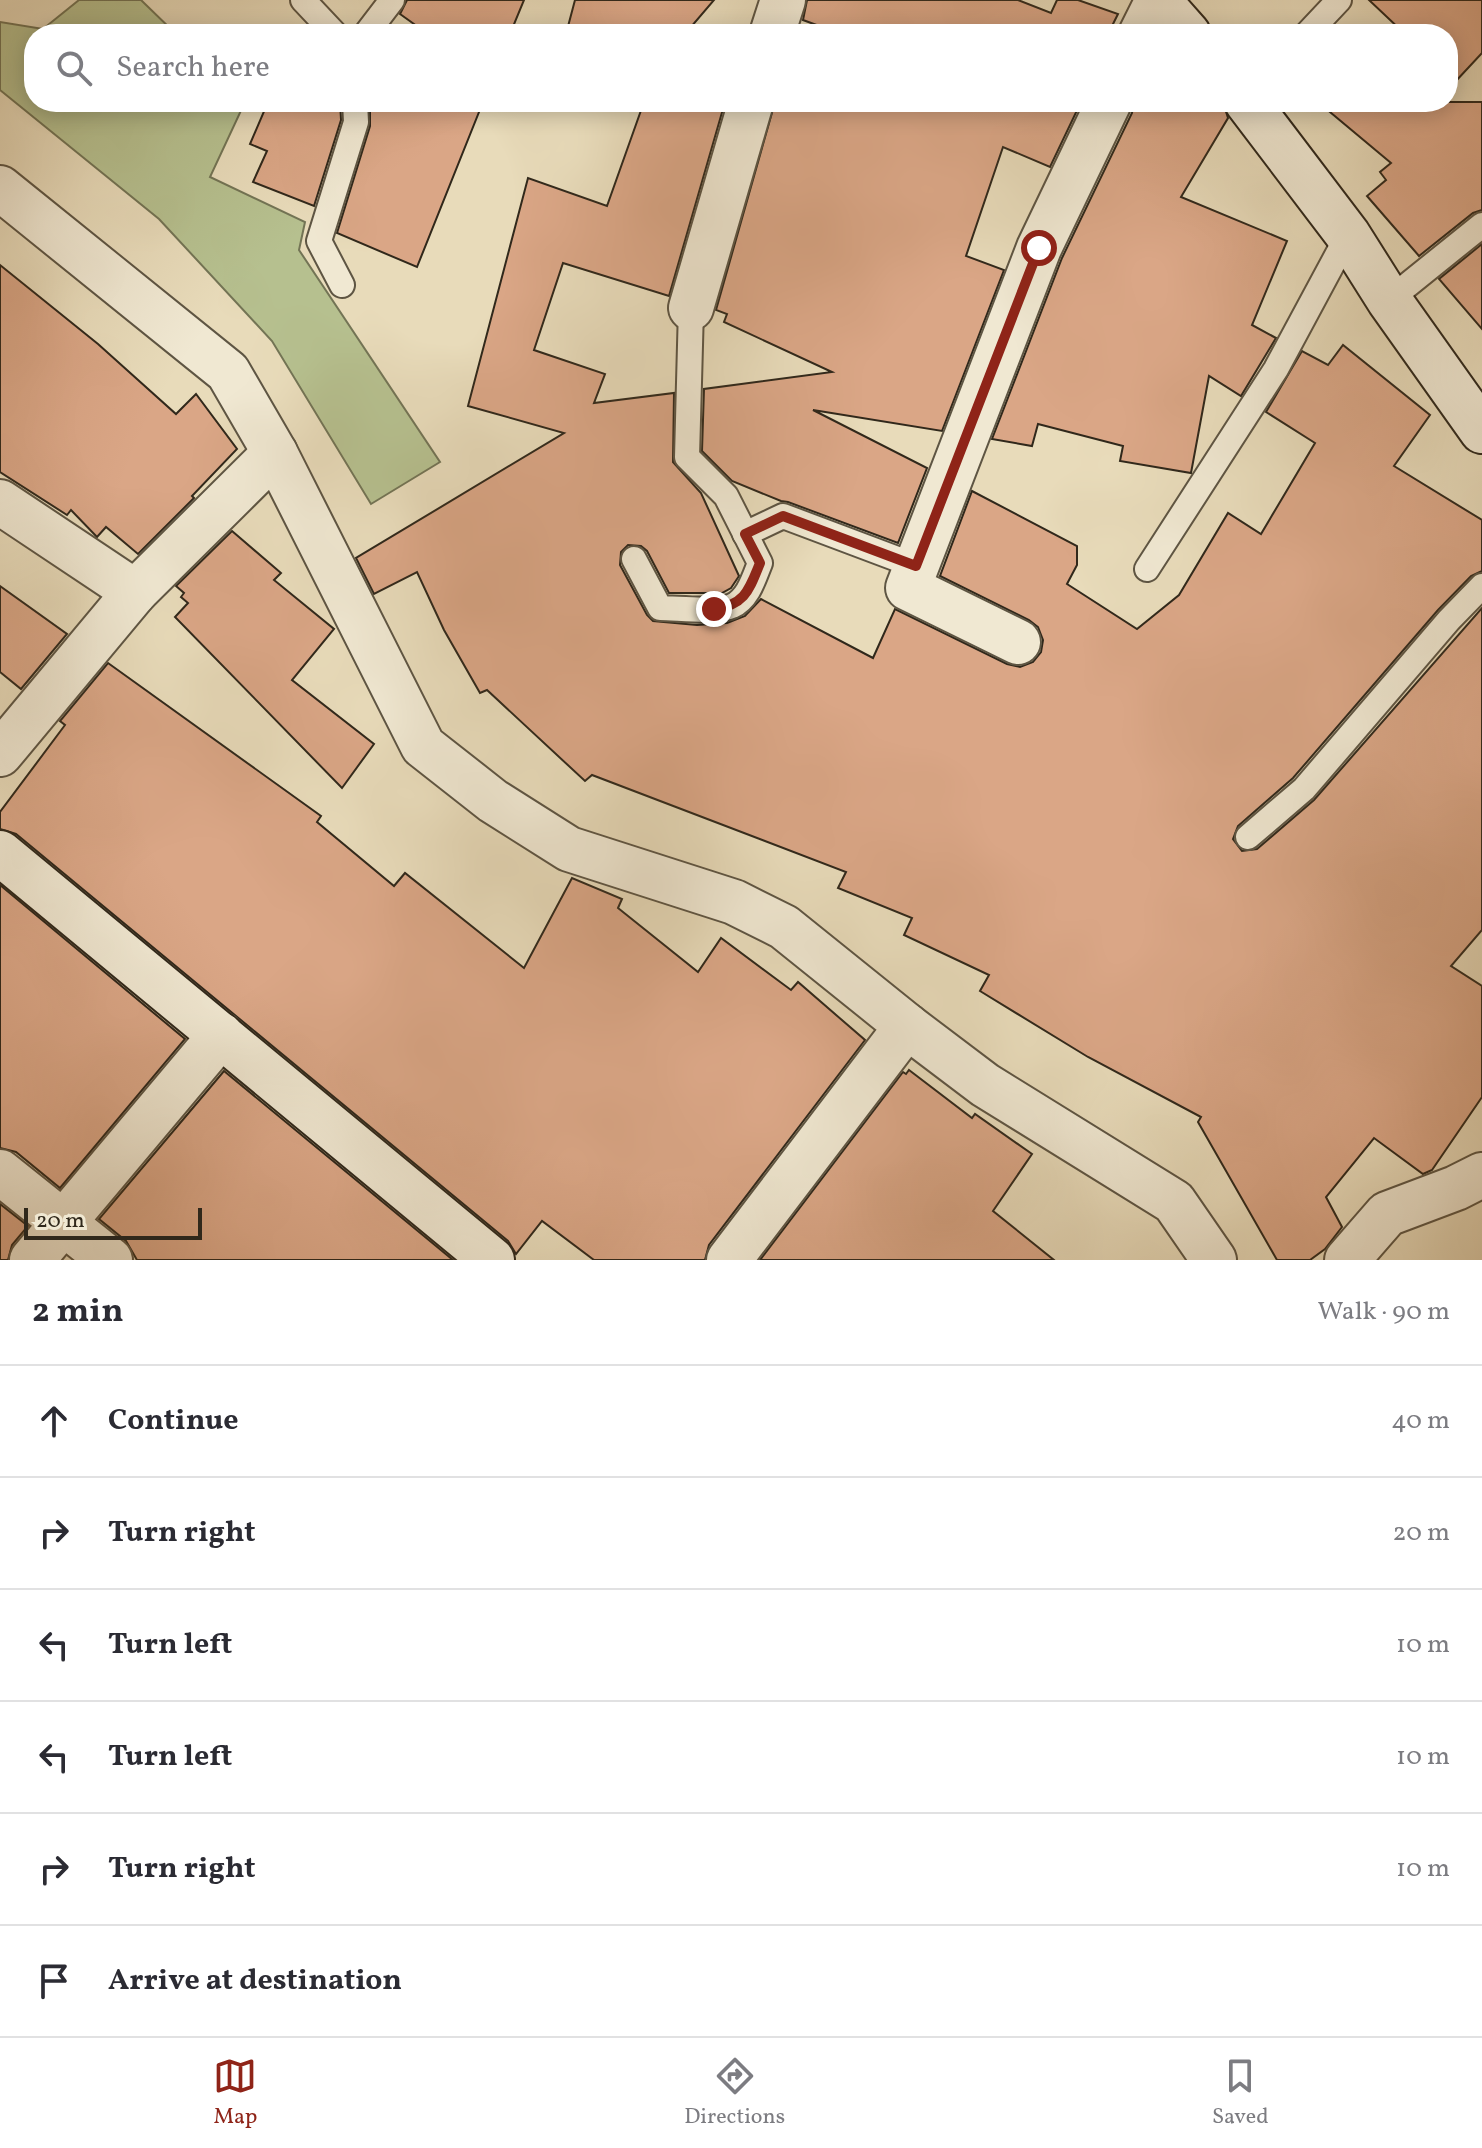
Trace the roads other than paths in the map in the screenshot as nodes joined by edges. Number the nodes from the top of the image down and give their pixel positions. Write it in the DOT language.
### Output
graph roads {
  1 [pos="303,0"];
  2 [pos="392,0"];
  3 [pos="783,0"];
  4 [pos="1158,0"];
  5 [pos="1339,0"];
  6 [pos="326,24"];
  7 [pos="374,24"];
  8 [pos="775,24"];
  9 [pos="1146,24"];
  10 [pos="1179,24"];
  11 [pos="1316,24"];
  12 [pos="356,112"];
  13 [pos="748,112"];
  14 [pos="1104,112"];
  15 [pos="1255,112"];
  16 [pos="0,188"];
  17 [pos="1482,225"];
  18 [pos="1348,235"];
  19 [pos="342,285"];
  20 [pos="1389,300"];
  21 [pos="691,308"];
  22 [pos="1482,431"];
  23 [pos="275,453"];
  24 [pos="0,502"];
  25 [pos="745,534"];
  26 [pos="634,559"];
  27 [pos="916,566"];
  28 [pos="1147,569"];
  29 [pos="1482,586"];
  30 [pos="135,592"];
  31 [pos="1018,642"];
  32 [pos="0,754"];
  33 [pos="1248,837"];
  34 [pos="0,853"];
  35 [pos="907,1026"];
  36 [pos="221,1035"];
  37 [pos="0,1172"];
  38 [pos="1482,1175"];
  39 [pos="62,1223"];
  40 [pos="32,1260"];
  41 [pos="110,1260"];
  42 [pos="492,1260"];
  43 [pos="729,1260"];
  44 [pos="1214,1260"];
  45 [pos="1347,1260"];
  1 -- 6 [label="lane"];
  2 -- 7 [label="lane"];
  3 -- 8 [label="street"];
  4 -- 9 [label="street"];
  4 -- 10 [label="street"];
  5 -- 11 [label="lane"];
  12 -- 19 [label="lane"];
  13 -- 21 [label="street"];
  14 -- 27 [label="street"];
  15 -- 18 [label="street"];
  16 -- 23 [label="street"];
  17 -- 20 [label="lane"];
  18 -- 20 [label="street"];
  18 -- 28 [label="lane"];
  20 -- 22 [label="street"];
  21 -- 25 [label="lane"];
  23 -- 30 [label="street"];
  23 -- 35 [label="street"];
  24 -- 30 [label="street"];
  25 -- 26 [label="lane"];
  25 -- 27 [label="lane"];
  27 -- 31 [label="street"];
  29 -- 33 [label="lane"];
  30 -- 32 [label="street"];
  34 -- 36 [label="street"];
  35 -- 43 [label="street"];
  35 -- 44 [label="street"];
  36 -- 39 [label="street"];
  36 -- 42 [label="street"];
  37 -- 39 [label="street"];
  38 -- 45 [label="street"];
  39 -- 40 [label="street"];
  39 -- 41 [label="street"];
}
